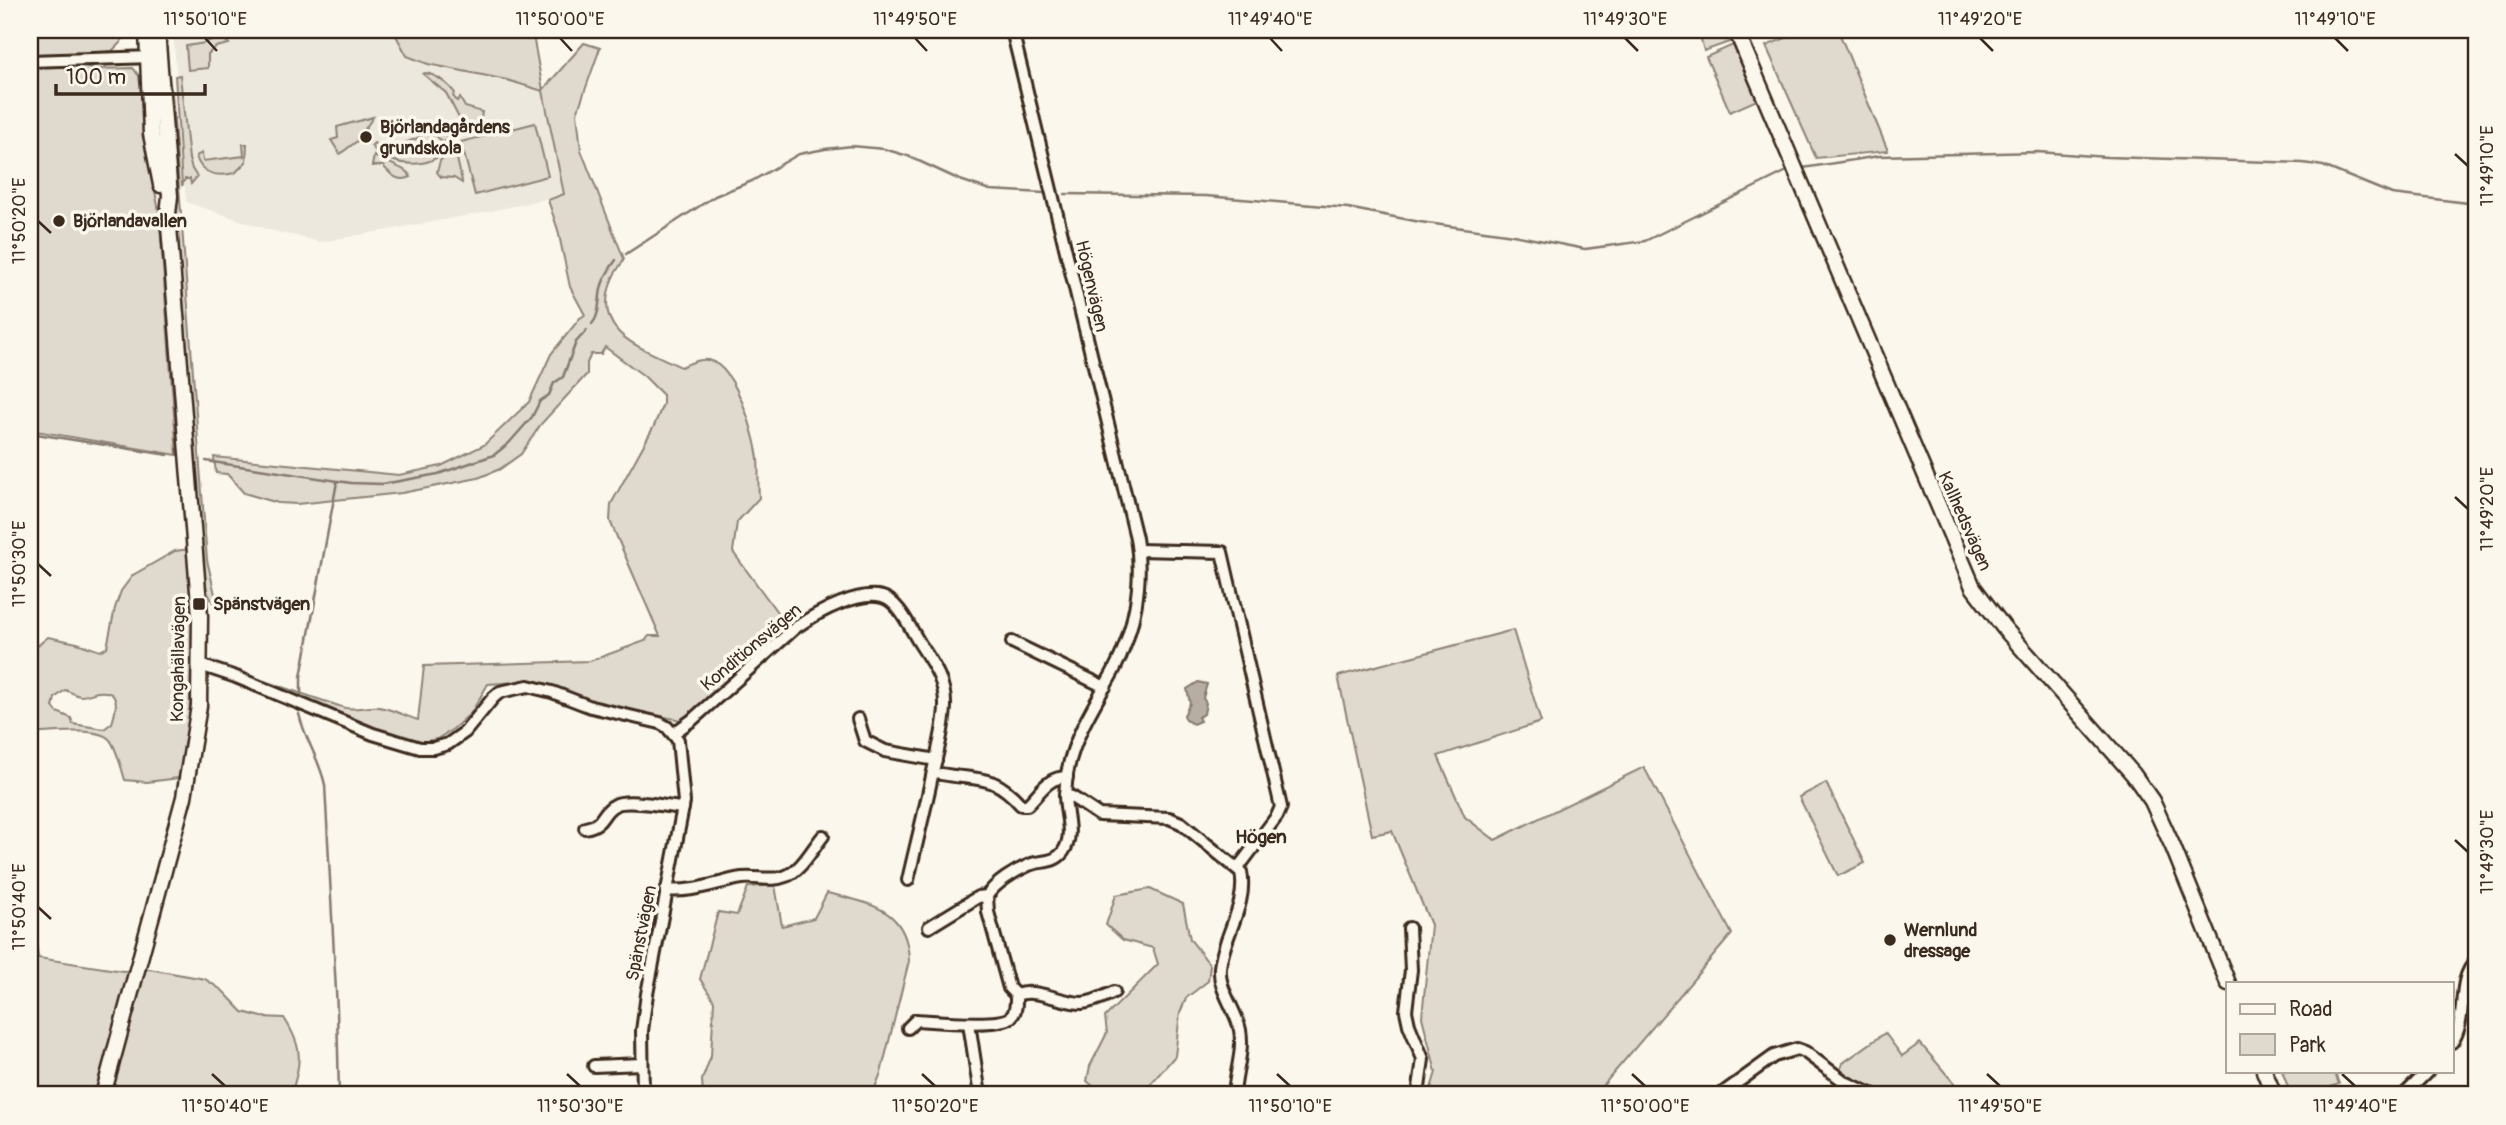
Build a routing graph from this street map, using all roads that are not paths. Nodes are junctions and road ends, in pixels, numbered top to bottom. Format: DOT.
graph roads {
  1 [pos="147,30"];
  2 [pos="157,30"];
  3 [pos="1012,30"];
  4 [pos="1736,30"];
  5 [pos="154,57"];
  6 [pos="30,61"];
  7 [pos="1138,550"];
  8 [pos="1013,642"];
  9 [pos="201,665"];
  10 [pos="1104,687"];
  11 [pos="858,719"];
  12 [pos="674,733"];
  13 [pos="936,760"];
  14 [pos="941,774"];
  15 [pos="1067,777"];
  16 [pos="1065,795"];
  17 [pos="683,808"];
  18 [pos="585,828"];
  19 [pos="823,836"];
  20 [pos="1238,867"];
  21 [pos="908,880"];
  22 [pos="666,890"];
  23 [pos="987,896"];
  24 [pos="929,927"];
  25 [pos="1409,928"];
  26 [pos="2476,961"];
  27 [pos="2228,982"];
  28 [pos="1114,992"];
  29 [pos="1016,995"];
  30 [pos="970,1023"];
  31 [pos="908,1028"];
  32 [pos="2454,1038"];
  33 [pos="642,1064"];
  34 [pos="594,1066"];
  35 [pos="2264,1072"];
  36 [pos="2427,1072"];
  37 [pos="103,1095"];
  38 [pos="643,1095"];
  39 [pos="979,1095"];
  40 [pos="1234,1095"];
  41 [pos="1418,1095"];
  42 [pos="1720,1095"];
  43 [pos="1874,1095"];
  44 [pos="2274,1095"];
  45 [pos="2404,1095"];
  1 -- 5 [label="street, Kongahällavägen"];
  2 -- 5 [label="street, Kongahällavägen"];
  3 -- 7 [label="street, Högenvägen"];
  4 -- 27 [label="street, Kallhedsvägen"];
  5 -- 6 [label="street"];
  5 -- 9 [label="street, Kongahällavägen"];
  7 -- 10 [label="street, Högenvägen"];
  7 -- 20 [label="street"];
  8 -- 10 [label="street"];
  9 -- 12 [label="street"];
  9 -- 37 [label="street, Kongahällavägen"];
  10 -- 15 [label="street, Högenvägen"];
  11 -- 13 [label="street"];
  12 -- 13 [label="street, Konditionsvägen"];
  12 -- 17 [label="street, Spänstvägen"];
  13 -- 21 [label="street, Konditionsvägen"];
  14 -- 15 [label="street"];
  15 -- 16 [label="street, Högenvägen"];
  16 -- 20 [label="street"];
  16 -- 23 [label="street, Högenvägen"];
  17 -- 18 [label="street"];
  17 -- 22 [label="street, Spänstvägen"];
  19 -- 22 [label="street"];
  20 -- 40 [label="street"];
  22 -- 33 [label="street, Spänstvägen"];
  23 -- 24 [label="street, Högenvägen"];
  23 -- 29 [label="street"];
  25 -- 41 [label="street"];
  26 -- 32 [label="street"];
  28 -- 29 [label="street"];
  29 -- 30 [label="street"];
  30 -- 31 [label="street"];
  30 -- 39 [label="street"];
  33 -- 34 [label="street"];
  33 -- 38 [label="street, Spänstvägen"];
  35 -- 44 [label="street"];
  36 -- 45 [label="street"];
  42 -- 43 [label="street"];
}
